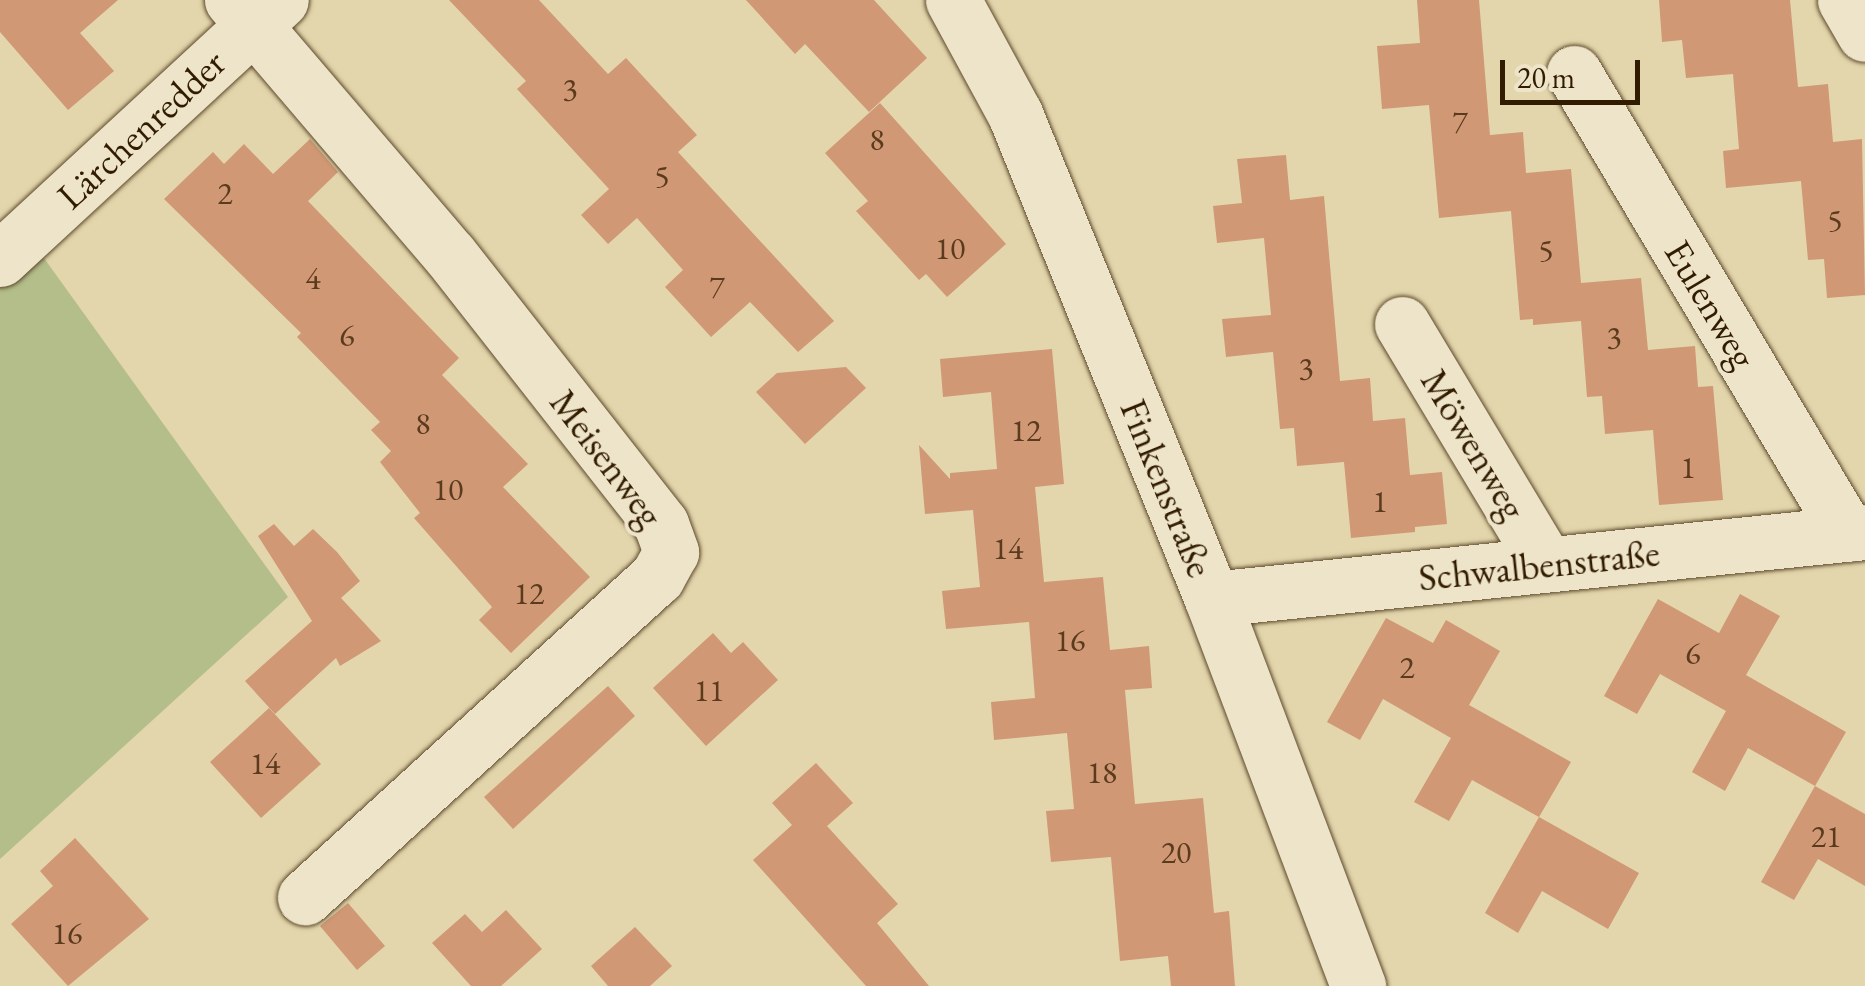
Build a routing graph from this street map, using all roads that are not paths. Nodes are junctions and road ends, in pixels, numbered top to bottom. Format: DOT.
graph roads {
  1 [pos="954,0"];
  2 [pos="1845,0"];
  3 [pos="256,8"];
  4 [pos="1865,34"];
  5 [pos="1574,74"];
  6 [pos="0,259"];
  7 [pos="1402,324"];
  8 [pos="1857,533"];
  9 [pos="1546,564"];
  10 [pos="1212,599"];
  11 [pos="305,897"];
  12 [pos="1358,986"];
  1 -- 10 [label="street, Finkenstraße"];
  2 -- 4 [label="street"];
  3 -- 6 [label="street, Lärchenredder"];
  3 -- 11 [label="street, Meisenweg"];
  5 -- 8 [label="street, Eulenweg"];
  7 -- 9 [label="street, Möwenweg"];
  8 -- 9 [label="street, Schwalbenstraße"];
  9 -- 10 [label="street, Schwalbenstraße"];
  10 -- 12 [label="street, Finkenstraße"];
}
